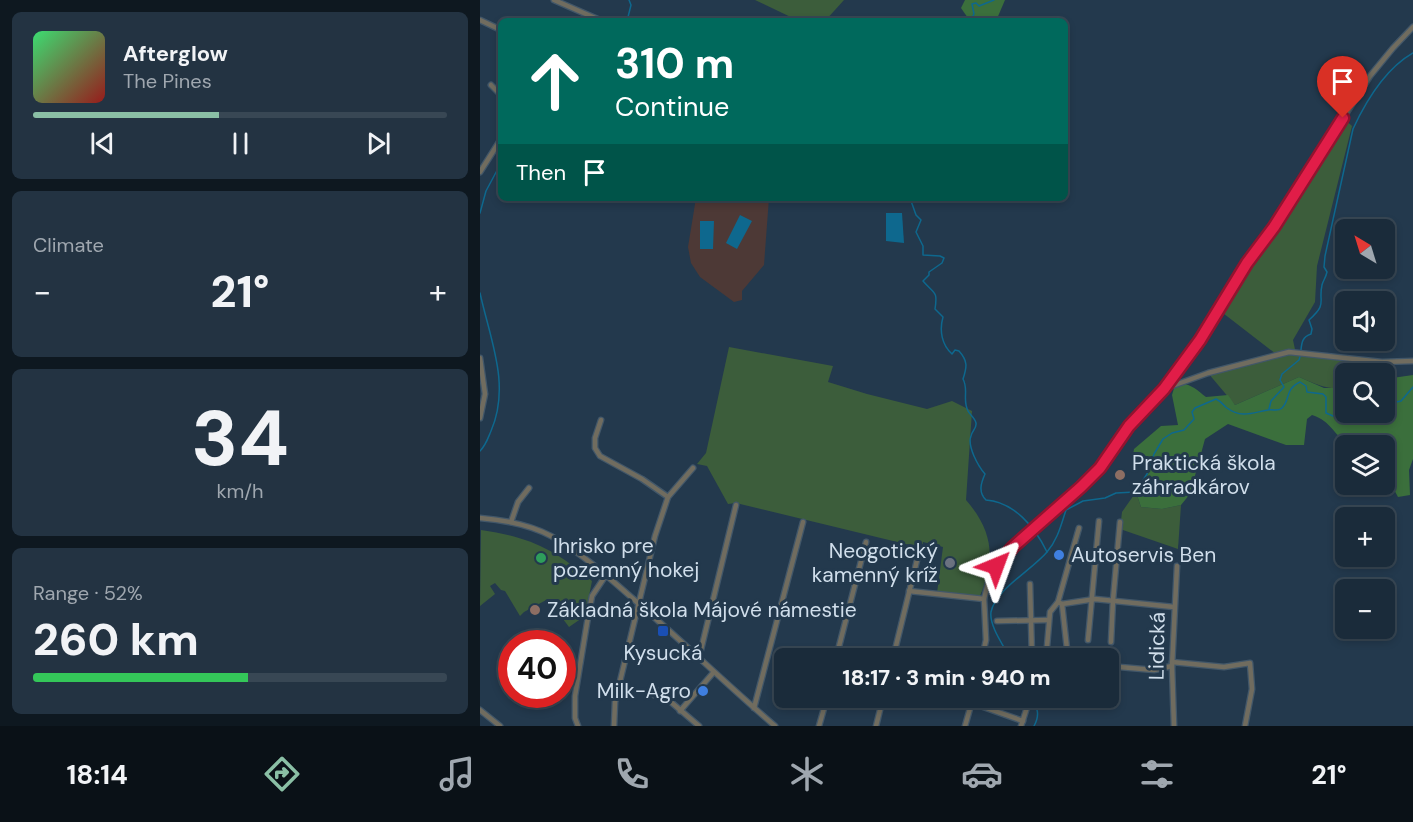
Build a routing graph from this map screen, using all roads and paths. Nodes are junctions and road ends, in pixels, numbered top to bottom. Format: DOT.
graph roads {
  1 [pos="554,0"];
  2 [pos="595,18"];
  3 [pos="480,20"];
  4 [pos="1413,27"];
  5 [pos="498,29"];
  6 [pos="491,85"];
  7 [pos="498,91"];
  8 [pos="498,144"];
  9 [pos="480,172"];
  10 [pos="1413,361"];
  11 [pos="480,363"];
  12 [pos="1164,389"];
  13 [pos="482,397"];
  14 [pos="480,418"];
  15 [pos="601,420"];
  16 [pos="693,468"];
  17 [pos="530,488"];
  18 [pos="668,497"];
  19 [pos="736,505"];
  20 [pos="480,518"];
  21 [pos="1099,521"];
  22 [pos="511,522"];
  23 [pos="802,522"];
  24 [pos="1120,522"];
  25 [pos="1080,528"];
  26 [pos="866,542"];
  27 [pos="919,552"];
  28 [pos="1177,566"];
  29 [pos="606,575"];
  30 [pos="1030,584"];
  31 [pos="909,591"];
  32 [pos="984,599"];
  33 [pos="1092,600"];
  34 [pos="1113,600"];
  35 [pos="1060,603"];
  36 [pos="640,605"];
  37 [pos="1174,607"];
  38 [pos="1030,620"];
  39 [pos="1048,620"];
  40 [pos="997,621"];
  41 [pos="1088,640"];
  42 [pos="1111,642"];
  43 [pos="839,648"];
  44 [pos="895,648"];
  45 [pos="984,648"];
  46 [pos="1031,648"];
  47 [pos="1047,648"];
  48 [pos="1067,648"];
  49 [pos="699,658"];
  50 [pos="1172,664"];
  51 [pos="1119,667"];
  52 [pos="713,673"];
  53 [pos="654,696"];
  54 [pos="754,708"];
  55 [pos="824,708"];
  56 [pos="880,708"];
  57 [pos="971,708"];
  58 [pos="990,708"];
  59 [pos="1027,708"];
  60 [pos="480,710"];
  61 [pos="680,711"];
  62 [pos="1022,723"];
  63 [pos="500,726"];
  64 [pos="578,726"];
  65 [pos="614,726"];
  66 [pos="699,726"];
  67 [pos="775,726"];
  68 [pos="819,726"];
  69 [pos="876,726"];
  70 [pos="965,726"];
  71 [pos="1174,726"];
  72 [pos="1245,726"];
  1 -- 2 [label="street"];
  3 -- 5 [label="street"];
  4 -- 12 [label="street"];
  6 -- 7 [label="street"];
  8 -- 9 [label="street"];
  10 -- 12 [label="street"];
  11 -- 13 [label="street"];
  12 -- 32 [label="street"];
  13 -- 14 [label="street"];
  15 -- 18 [label="street"];
  16 -- 18 [label="street"];
  17 -- 22 [label="street"];
  18 -- 36 [label="street"];
  19 -- 49 [label="street"];
  20 -- 22 [label="street"];
  21 -- 33 [label="street"];
  22 -- 29 [label="street"];
  23 -- 54 [label="street"];
  24 -- 34 [label="street"];
  25 -- 35 [label="street"];
  26 -- 43 [label="street"];
  27 -- 31 [label="street"];
  28 -- 37 [label="street, Lidická"];
  29 -- 36 [label="street"];
  29 -- 64 [label="street"];
  30 -- 38 [label="street"];
  31 -- 32 [label="street"];
  31 -- 44 [label="street"];
  32 -- 45 [label="street"];
  33 -- 34 [label="street"];
  33 -- 35 [label="street"];
  33 -- 41 [label="street"];
  34 -- 37 [label="street"];
  34 -- 42 [label="street"];
  35 -- 39 [label="street"];
  35 -- 48 [label="street"];
  36 -- 49 [label="street"];
  36 -- 65 [label="street"];
  37 -- 50 [label="street, Lidická"];
  38 -- 39 [label="street"];
  38 -- 40 [label="street"];
  38 -- 46 [label="street"];
  39 -- 47 [label="street"];
  49 -- 52 [label="street"];
  50 -- 51 [label="street"];
  50 -- 71 [label="street, Lidická"];
  50 -- 72 [label="street"];
  52 -- 54 [label="street"];
  52 -- 61 [label="street"];
  53 -- 61 [label="street"];
  54 -- 67 [label="street"];
  55 -- 68 [label="street"];
  56 -- 69 [label="street"];
  57 -- 70 [label="street"];
  58 -- 62 [label="street"];
  59 -- 62 [label="street"];
  60 -- 63 [label="street"];
  61 -- 66 [label="street"];
}
